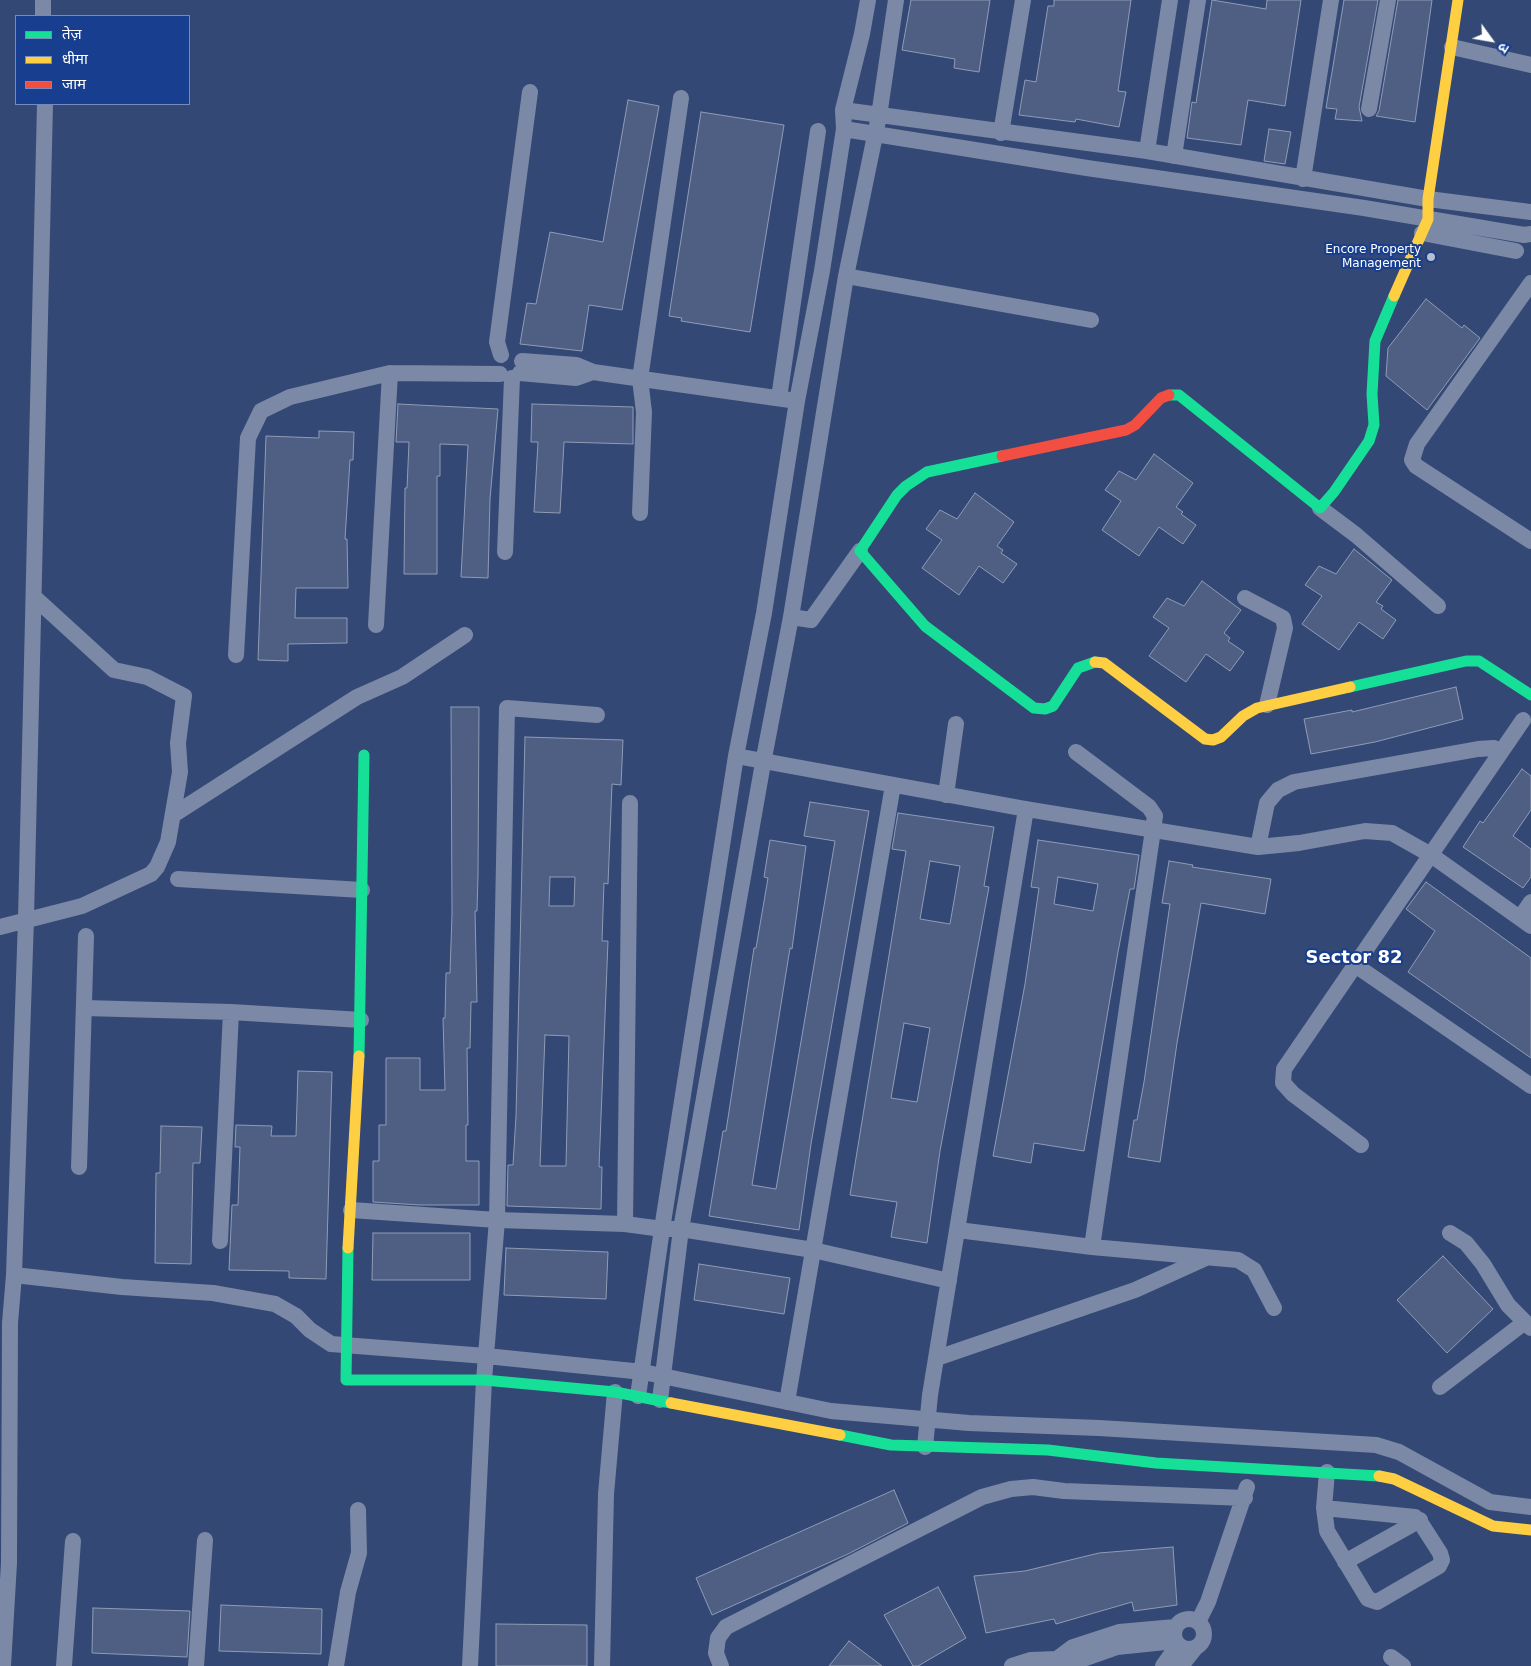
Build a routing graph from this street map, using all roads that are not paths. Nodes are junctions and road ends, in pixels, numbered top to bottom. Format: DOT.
graph roads {
  1 [pos="43,0"];
  2 [pos="868,0"];
  3 [pos="896,0"];
  4 [pos="1023,0"];
  5 [pos="1170,0"];
  6 [pos="1198,0"];
  7 [pos="1330,0"];
  8 [pos="1388,0"];
  9 [pos="1458,0"];
  10 [pos="43,15"];
  11 [pos="1452,47"];
  12 [pos="1531,65"];
  13 [pos="530,92"];
  14 [pos="1156,92"];
  15 [pos="1183,96"];
  16 [pos="682,98"];
  17 [pos="45,105"];
  18 [pos="1369,109"];
  19 [pos="844,110"];
  20 [pos="879,116"];
  21 [pos="844,129"];
  22 [pos="818,131"];
  23 [pos="1001,133"];
  24 [pos="875,135"];
  25 [pos="1147,151"];
  26 [pos="1174,156"];
  27 [pos="1303,179"];
  28 [pos="1428,199"];
  29 [pos="1531,212"];
  30 [pos="1425,226"];
  31 [pos="1531,234"];
  32 [pos="1516,251"];
  33 [pos="846,276"];
  34 [pos="1531,283"];
  35 [pos="1091,320"];
  36 [pos="500,355"];
  37 [pos="513,372"];
  38 [pos="390,373"];
  39 [pos="640,379"];
  40 [pos="779,398"];
  41 [pos="798,402"];
  42 [pos="1320,508"];
  43 [pos="640,513"];
  44 [pos="1531,541"];
  45 [pos="505,552"];
  46 [pos="856,556"];
  47 [pos="34,598"];
  48 [pos="1245,598"];
  49 [pos="1438,606"];
  50 [pos="791,617"];
  51 [pos="376,625"];
  52 [pos="465,634"];
  53 [pos="236,655"];
  54 [pos="1531,695"];
  55 [pos="1267,706"];
  56 [pos="597,715"];
  57 [pos="1523,720"];
  58 [pos="956,724"];
  59 [pos="1076,752"];
  60 [pos="1501,752"];
  61 [pos="364,756"];
  62 [pos="736,756"];
  63 [pos="763,763"];
  64 [pos="893,785"];
  65 [pos="946,795"];
  66 [pos="630,803"];
  67 [pos="1026,809"];
  68 [pos="173,815"];
  69 [pos="1154,830"];
  70 [pos="1258,847"];
  71 [pos="1431,854"];
  72 [pos="178,879"];
  73 [pos="362,890"];
  74 [pos="1531,902"];
  75 [pos="26,919"];
  76 [pos="1525,922"];
  77 [pos="0,927"];
  78 [pos="86,936"];
  79 [pos="1356,965"];
  80 [pos="84,1008"];
  81 [pos="231,1012"];
  82 [pos="360,1020"];
  83 [pos="1531,1086"];
  84 [pos="1361,1145"];
  85 [pos="78,1166"];
  86 [pos="350,1210"];
  87 [pos="497,1220"];
  88 [pos="624,1224"];
  89 [pos="681,1229"];
  90 [pos="662,1230"];
  91 [pos="958,1230"];
  92 [pos="1450,1233"];
  93 [pos="220,1241"];
  94 [pos="1092,1247"];
  95 [pos="813,1250"];
  96 [pos="1208,1257"];
  97 [pos="14,1275"];
  98 [pos="949,1281"];
  99 [pos="1274,1308"];
  100 [pos="1528,1325"];
  101 [pos="346,1346"];
  102 [pos="486,1356"];
  103 [pos="937,1358"];
  104 [pos="643,1372"];
  105 [pos="664,1376"];
  106 [pos="484,1380"];
  107 [pos="1440,1387"];
  108 [pos="615,1392"];
  109 [pos="638,1396"];
  110 [pos="660,1400"];
  111 [pos="787,1402"];
  112 [pos="927,1420"];
  113 [pos="925,1447"];
  114 [pos="1327,1472"];
  115 [pos="1490,1502"];
  116 [pos="1531,1507"];
  117 [pos="1324,1508"];
  118 [pos="358,1510"];
  119 [pos="1420,1520"];
  120 [pos="1493,1526"];
  121 [pos="1531,1530"];
  122 [pos="205,1540"];
  123 [pos="72,1541"];
  124 [pos="1345,1562"];
  125 [pos="1198,1622"];
  126 [pos="1176,1638"];
  127 [pos="1196,1648"];
  128 [pos="3,1666"];
  129 [pos="64,1666"];
  130 [pos="196,1666"];
  131 [pos="336,1666"];
  132 [pos="470,1666"];
  133 [pos="602,1666"];
  134 [pos="721,1666"];
  135 [pos="1012,1666"];
  136 [pos="1163,1666"];
  137 [pos="1181,1666"];
  1 -- 10 [label="street"];
  2 -- 19 [label="street"];
  3 -- 20 [label="street"];
  4 -- 23 [label="street"];
  5 -- 14 [label="street"];
  6 -- 15 [label="street"];
  7 -- 27 [label="street"];
  8 -- 18 [label="street"];
  9 -- 11 [label="street"];
  11 -- 12 [label="street"];
  11 -- 28 [label="street"];
  13 -- 36 [label="street"];
  14 -- 15 [label="street"];
  14 -- 25 [label="street"];
  15 -- 26 [label="street"];
  16 -- 39 [label="street"];
  17 -- 47 [label="street"];
  19 -- 20 [label="street"];
  19 -- 21 [label="street"];
  20 -- 23 [label="street"];
  20 -- 24 [label="street"];
  21 -- 24 [label="street"];
  21 -- 41 [label="street"];
  22 -- 40 [label="street"];
  23 -- 25 [label="street"];
  24 -- 30 [label="street"];
  24 -- 33 [label="street"];
  25 -- 26 [label="street"];
  26 -- 27 [label="street"];
  27 -- 28 [label="street"];
  28 -- 29 [label="street"];
  28 -- 30 [label="street"];
  30 -- 31 [label="street"];
  30 -- 32 [label="street"];
  30 -- 42 [label="street"];
  33 -- 35 [label="street"];
  33 -- 50 [label="street"];
  34 -- 44 [label="street"];
  36 -- 37 [label="street"];
  36 -- 37 [label="street"];
  37 -- 38 [label="street"];
  37 -- 39 [label="street"];
  37 -- 45 [label="street"];
  38 -- 51 [label="street"];
  38 -- 53 [label="street"];
  39 -- 40 [label="street"];
  39 -- 43 [label="street"];
  40 -- 41 [label="street"];
  41 -- 62 [label="street"];
  42 -- 46 [label="street"];
  42 -- 49 [label="street"];
  46 -- 50 [label="street"];
  46 -- 55 [label="street"];
  47 -- 68 [label="street"];
  47 -- 75 [label="street"];
  48 -- 55 [label="street"];
  50 -- 63 [label="street"];
  52 -- 68 [label="street"];
  54 -- 55 [label="street"];
  56 -- 87 [label="street"];
  57 -- 60 [label="street"];
  58 -- 65 [label="street"];
  59 -- 69 [label="street"];
  60 -- 70 [label="street"];
  60 -- 71 [label="street"];
  61 -- 73 [label="street"];
  62 -- 63 [label="street"];
  62 -- 90 [label="street"];
  63 -- 64 [label="street"];
  63 -- 89 [label="street"];
  64 -- 65 [label="street"];
  64 -- 95 [label="street"];
  65 -- 67 [label="street"];
  66 -- 88 [label="street"];
  67 -- 69 [label="street"];
  67 -- 91 [label="street"];
  68 -- 75 [label="street"];
  69 -- 70 [label="street"];
  69 -- 94 [label="street"];
  70 -- 71 [label="street"];
  71 -- 76 [label="street"];
  71 -- 79 [label="street"];
  72 -- 73 [label="street"];
  73 -- 82 [label="street"];
  74 -- 76 [label="street"];
  75 -- 77 [label="street"];
  75 -- 97 [label="street"];
  78 -- 80 [label="street"];
  79 -- 83 [label="street"];
  79 -- 84 [label="street"];
  80 -- 81 [label="street"];
  80 -- 85 [label="street"];
  81 -- 82 [label="street"];
  81 -- 93 [label="street"];
  82 -- 86 [label="street"];
  86 -- 87 [label="street"];
  86 -- 101 [label="street"];
  87 -- 88 [label="street"];
  87 -- 102 [label="street"];
  88 -- 90 [label="street"];
  89 -- 90 [label="street"];
  89 -- 95 [label="street"];
  89 -- 105 [label="street"];
  90 -- 104 [label="street"];
  91 -- 94 [label="street"];
  91 -- 98 [label="street"];
  92 -- 100 [label="street"];
  94 -- 96 [label="street"];
  95 -- 98 [label="street"];
  95 -- 111 [label="street"];
  96 -- 99 [label="street"];
  96 -- 103 [label="street"];
  97 -- 101 [label="street"];
  97 -- 128 [label="street"];
  98 -- 103 [label="street"];
  100 -- 107 [label="street"];
  101 -- 102 [label="street"];
  101 -- 106 [label="street"];
  102 -- 104 [label="street"];
  102 -- 106 [label="street"];
  103 -- 112 [label="street"];
  104 -- 105 [label="street"];
  104 -- 109 [label="street"];
  105 -- 110 [label="street"];
  105 -- 111 [label="street"];
  106 -- 108 [label="street"];
  106 -- 132 [label="street"];
  108 -- 109 [label="street"];
  108 -- 133 [label="street"];
  109 -- 110 [label="street"];
  110 -- 113 [label="street"];
  111 -- 112 [label="street"];
  112 -- 113 [label="street"];
  112 -- 115 [label="street"];
  113 -- 114 [label="street"];
  114 -- 117 [label="street"];
  114 -- 120 [label="street"];
  115 -- 116 [label="street"];
  115 -- 120 [label="street"];
  117 -- 119 [label="street"];
  117 -- 124 [label="street"];
  118 -- 131 [label="street"];
  119 -- 124 [label="street"];
  119 -- 124 [label="street"];
  120 -- 121 [label="street"];
  122 -- 130 [label="street"];
  123 -- 129 [label="street"];
  125 -- 126 [label="street"];
  125 -- 127 [label="street"];
  125 -- 134 [label="street"];
  126 -- 127 [label="street"];
  126 -- 135 [label="street"];
  126 -- 136 [label="street"];
  127 -- 137 [label="street"];
}
